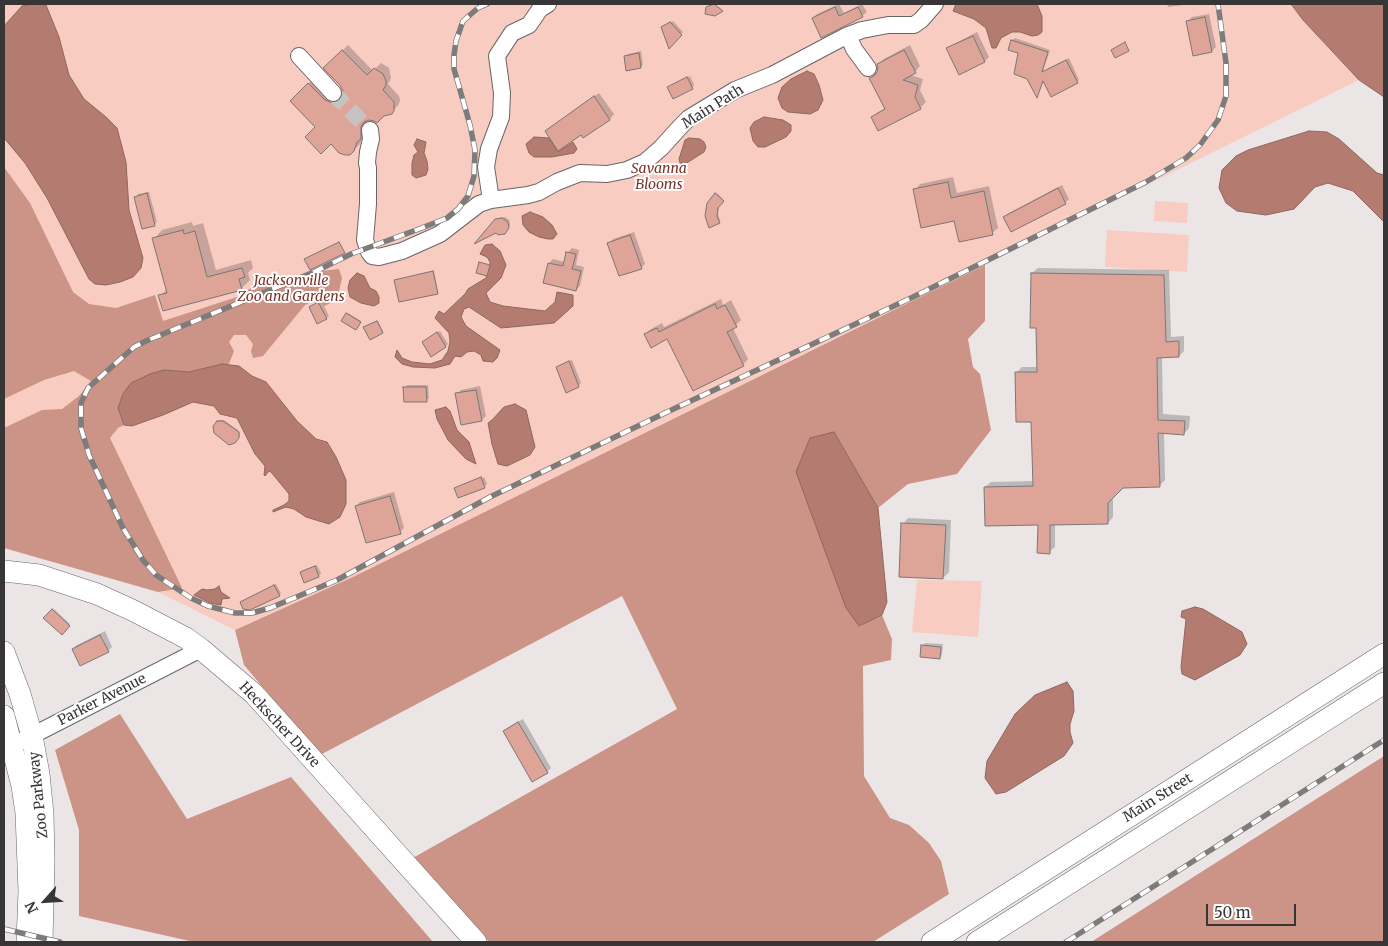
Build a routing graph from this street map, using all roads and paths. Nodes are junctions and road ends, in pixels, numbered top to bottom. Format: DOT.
graph roads {
  1 [pos="548,4"];
  2 [pos="935,4"];
  3 [pos="848,35"];
  4 [pos="299,56"];
  5 [pos="868,68"];
  6 [pos="332,92"];
  7 [pos="370,130"];
  8 [pos="491,200"];
  9 [pos="4,571"];
  10 [pos="39,575"];
  11 [pos="4,588"];
  12 [pos="201,649"];
  13 [pos="4,652"];
  14 [pos="1384,654"];
  15 [pos="1343,681"];
  16 [pos="1384,683"];
  17 [pos="1322,694"];
  18 [pos="1357,700"];
  19 [pos="1335,714"];
  20 [pos="4,716"];
  21 [pos="32,736"];
  22 [pos="8,748"];
  23 [pos="29,891"];
  24 [pos="986,908"];
  25 [pos="999,928"];
  26 [pos="16,942"];
  27 [pos="27,942"];
  28 [pos="42,942"];
  29 [pos="476,942"];
  30 [pos="932,942"];
  31 [pos="977,942"];
  1 -- 8 [label="street"];
  2 -- 3 [label="street, Main Path"];
  3 -- 5 [label="street"];
  3 -- 8 [label="street, Main Path"];
  4 -- 6 [label="street"];
  7 -- 8 [label="street, Main Path"];
  9 -- 10 [label="main road, Heckscher Drive"];
  10 -- 11 [label="main road"];
  10 -- 12 [label="main road, Heckscher Drive"];
  12 -- 21 [label="street, Parker Avenue"];
  12 -- 29 [label="main road, Heckscher Drive"];
  13 -- 21 [label="main road, Zoo Parkway"];
  14 -- 15 [label="main road, Main Street"];
  15 -- 17 [label="main road, Main Street"];
  15 -- 18 [label="main road"];
  16 -- 18 [label="main road, Main Street"];
  17 -- 19 [label="main road"];
  17 -- 24 [label="main road, Main Street"];
  18 -- 19 [label="main road, Main Street"];
  19 -- 25 [label="main road, Main Street"];
  20 -- 22 [label="main road, Zoo Parkway"];
  21 -- 22 [label="street, Parker Avenue"];
  21 -- 28 [label="main road, Zoo Parkway"];
  22 -- 23 [label="main road, Zoo Parkway"];
  23 -- 26 [label="main road"];
  23 -- 27 [label="main road, Zoo Parkway"];
  24 -- 25 [label="main road"];
  24 -- 30 [label="main road, Main Street"];
  25 -- 31 [label="main road, Main Street"];
}
